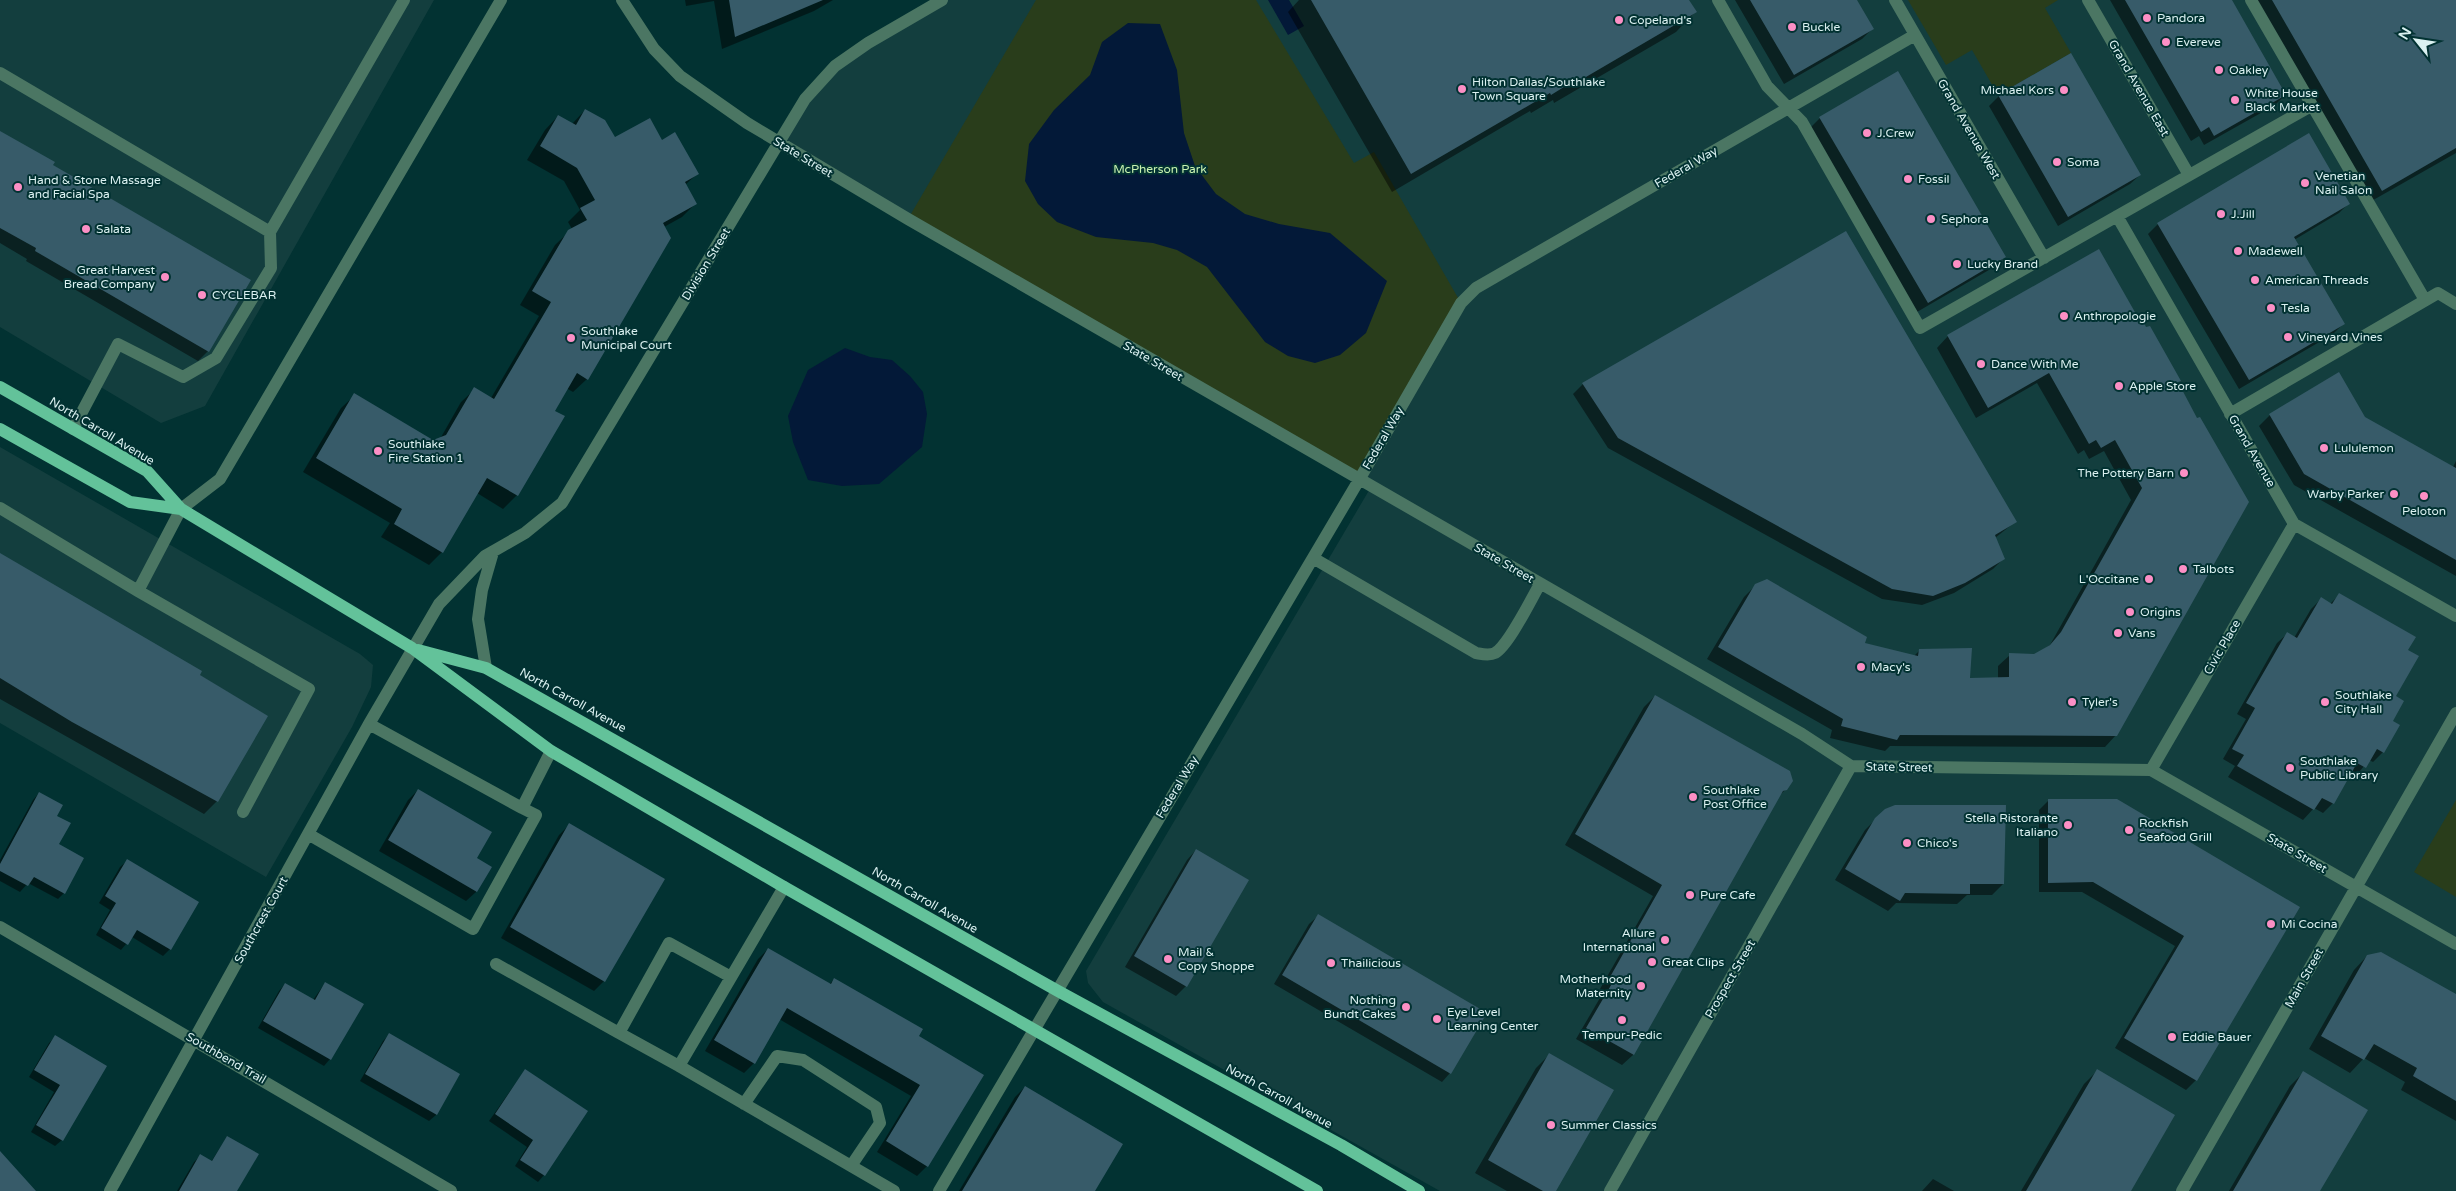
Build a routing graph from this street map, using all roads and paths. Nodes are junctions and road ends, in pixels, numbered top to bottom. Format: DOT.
graph roads {
  1 [pos="404,0"];
  2 [pos="501,0"];
  3 [pos="622,0"];
  4 [pos="942,0"];
  5 [pos="1718,0"];
  6 [pos="1895,0"];
  7 [pos="2088,0"];
  8 [pos="2251,0"];
  9 [pos="1915,35"];
  10 [pos="0,72"];
  11 [pos="2311,106"];
  12 [pos="1789,107"];
  13 [pos="779,142"];
  14 [pos="2189,175"];
  15 [pos="2117,216"];
  16 [pos="270,232"];
  17 [pos="2044,258"];
  18 [pos="2425,300"];
  19 [pos="2456,304"];
  20 [pos="0,387"];
  21 [pos="2230,414"];
  22 [pos="0,429"];
  23 [pos="73,429"];
  24 [pos="1359,480"];
  25 [pos="0,508"];
  26 [pos="181,509"];
  27 [pos="2294,524"];
  28 [pos="493,552"];
  29 [pos="1313,558"];
  30 [pos="1540,584"];
  31 [pos="138,591"];
  32 [pos="2456,616"];
  33 [pos="412,648"];
  34 [pos="486,668"];
  35 [pos="2456,713"];
  36 [pos="369,724"];
  37 [pos="551,750"];
  38 [pos="1851,766"];
  39 [pos="2151,770"];
  40 [pos="522,808"];
  41 [pos="243,812"];
  42 [pos="308,834"];
  43 [pos="784,886"];
  44 [pos="2356,886"];
  45 [pos="0,927"];
  46 [pos="2456,944"];
  47 [pos="496,964"];
  48 [pos="731,977"];
  49 [pos="1058,991"];
  50 [pos="1035,1028"];
  51 [pos="619,1033"];
  52 [pos="195,1039"];
  53 [pos="679,1066"];
  54 [pos="744,1104"];
  55 [pos="851,1166"];
  56 [pos="110,1191"];
  57 [pos="451,1191"];
  58 [pos="894,1191"];
  59 [pos="939,1191"];
  60 [pos="1317,1191"];
  61 [pos="1419,1191"];
  62 [pos="1610,1191"];
  63 [pos="2182,1191"];
  1 -- 16 [label="street"];
  2 -- 26 [label="street"];
  3 -- 13 [label="street, State Street"];
  4 -- 13 [label="street, Division Street"];
  5 -- 12 [label="street"];
  6 -- 9 [label="street, Grand Avenue West"];
  7 -- 14 [label="street, Grand Avenue East"];
  8 -- 11 [label="street"];
  9 -- 12 [label="street, Federal Way"];
  9 -- 17 [label="street, Grand Avenue West"];
  10 -- 16 [label="street"];
  11 -- 14 [label="street"];
  11 -- 18 [label="street"];
  12 -- 17 [label="street"];
  12 -- 24 [label="street, Federal Way"];
  13 -- 24 [label="street, State Street"];
  13 -- 28 [label="street, Division Street"];
  14 -- 15 [label="street"];
  15 -- 17 [label="street"];
  15 -- 21 [label="street, Grand Avenue"];
  16 -- 23 [label="street"];
  18 -- 19 [label="street"];
  18 -- 21 [label="street"];
  20 -- 23 [label="main road, North Carroll Avenue"];
  21 -- 27 [label="street, Grand Avenue"];
  22 -- 26 [label="main road, North Carroll Avenue"];
  23 -- 26 [label="main road, North Carroll Avenue"];
  24 -- 29 [label="street, Federal Way"];
  24 -- 30 [label="street, State Street"];
  25 -- 31 [label="street"];
  26 -- 31 [label="street"];
  26 -- 33 [label="main road, North Carroll Avenue"];
  27 -- 32 [label="street"];
  27 -- 39 [label="street, Civic Place"];
  28 -- 33 [label="street, Division Street"];
  28 -- 34 [label="street"];
  29 -- 30 [label="street"];
  29 -- 49 [label="street, Federal Way"];
  30 -- 38 [label="street, State Street"];
  31 -- 41 [label="street"];
  33 -- 34 [label="main road, North Carroll Avenue"];
  33 -- 36 [label="street, Southcrest Court"];
  33 -- 37 [label="main road, North Carroll Avenue"];
  34 -- 49 [label="main road, North Carroll Avenue"];
  35 -- 44 [label="street, Main Street"];
  36 -- 40 [label="street"];
  36 -- 42 [label="street, Southcrest Court"];
  37 -- 40 [label="street"];
  37 -- 43 [label="main road, North Carroll Avenue"];
  38 -- 39 [label="street, State Street"];
  38 -- 62 [label="street, Prospect Street"];
  39 -- 44 [label="street, State Street"];
  40 -- 42 [label="street"];
  42 -- 52 [label="street, Southcrest Court"];
  43 -- 48 [label="street"];
  43 -- 50 [label="main road, North Carroll Avenue"];
  44 -- 46 [label="street, State Street"];
  44 -- 63 [label="street, Main Street"];
  45 -- 52 [label="street, Southbend Trail"];
  47 -- 51 [label="street"];
  48 -- 51 [label="street"];
  48 -- 53 [label="street"];
  49 -- 50 [label="street, Federal Way"];
  49 -- 61 [label="main road, North Carroll Avenue"];
  50 -- 59 [label="street, Federal Way"];
  50 -- 60 [label="main road, North Carroll Avenue"];
  51 -- 53 [label="street"];
  52 -- 56 [label="street, Southcrest Court"];
  52 -- 57 [label="street, Southbend Trail"];
  53 -- 54 [label="street"];
  54 -- 55 [label="street"];
  54 -- 55 [label="street"];
  55 -- 58 [label="street"];
}
